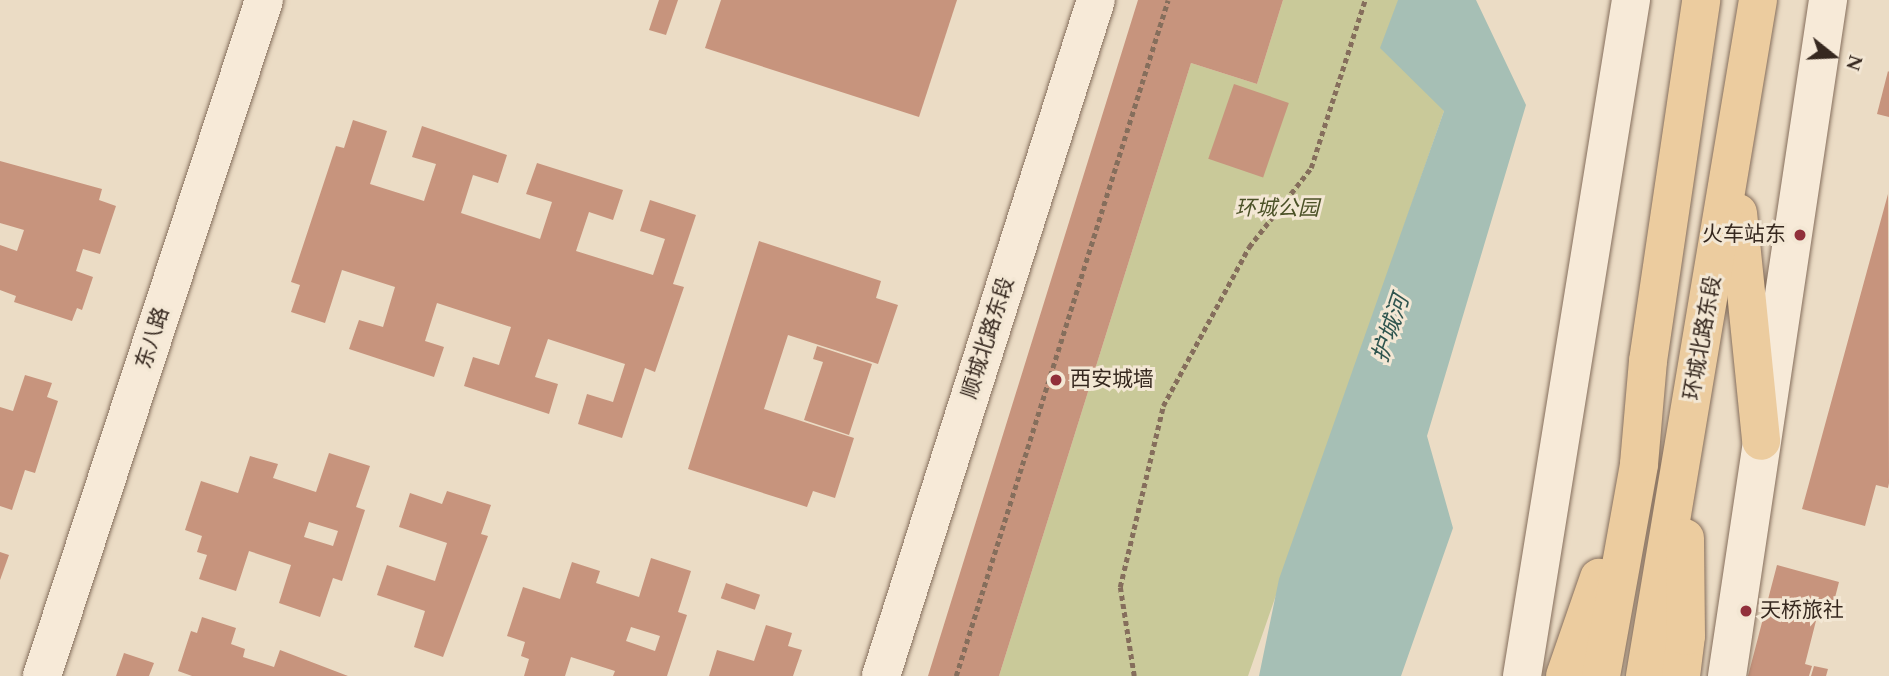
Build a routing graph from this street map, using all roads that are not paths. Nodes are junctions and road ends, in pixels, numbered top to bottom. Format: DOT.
graph roads {
  1 [pos="1096,0"];
  2 [pos="1631,0"];
  3 [pos="1701,0"];
  4 [pos="1758,0"];
  5 [pos="1828,0"];
  6 [pos="258,2"];
  7 [pos="1733,158"];
  8 [pos="1761,441"];
  9 [pos="1684,443"];
  10 [pos="1639,464"];
  11 [pos="42,676"];
  12 [pos="881,676"];
  13 [pos="1522,676"];
  14 [pos="1565,676"];
  15 [pos="1601,676"];
  16 [pos="1645,676"];
  17 [pos="1681,676"];
  18 [pos="1727,676"];
  1 -- 12 [label="street, 顺城北路东段"];
  2 -- 13 [label="street"];
  3 -- 10 [label="main road"];
  4 -- 7 [label="main road, 环城北路东段"];
  5 -- 8 [label="street"];
  6 -- 11 [label="street, 东八路"];
  7 -- 8 [label="main road"];
  7 -- 9 [label="main road, 环城北路东段"];
  8 -- 18 [label="street"];
  9 -- 16 [label="main road, 环城北路东段"];
  9 -- 17 [label="main road"];
  10 -- 14 [label="main road"];
  10 -- 15 [label="main road"];
}
